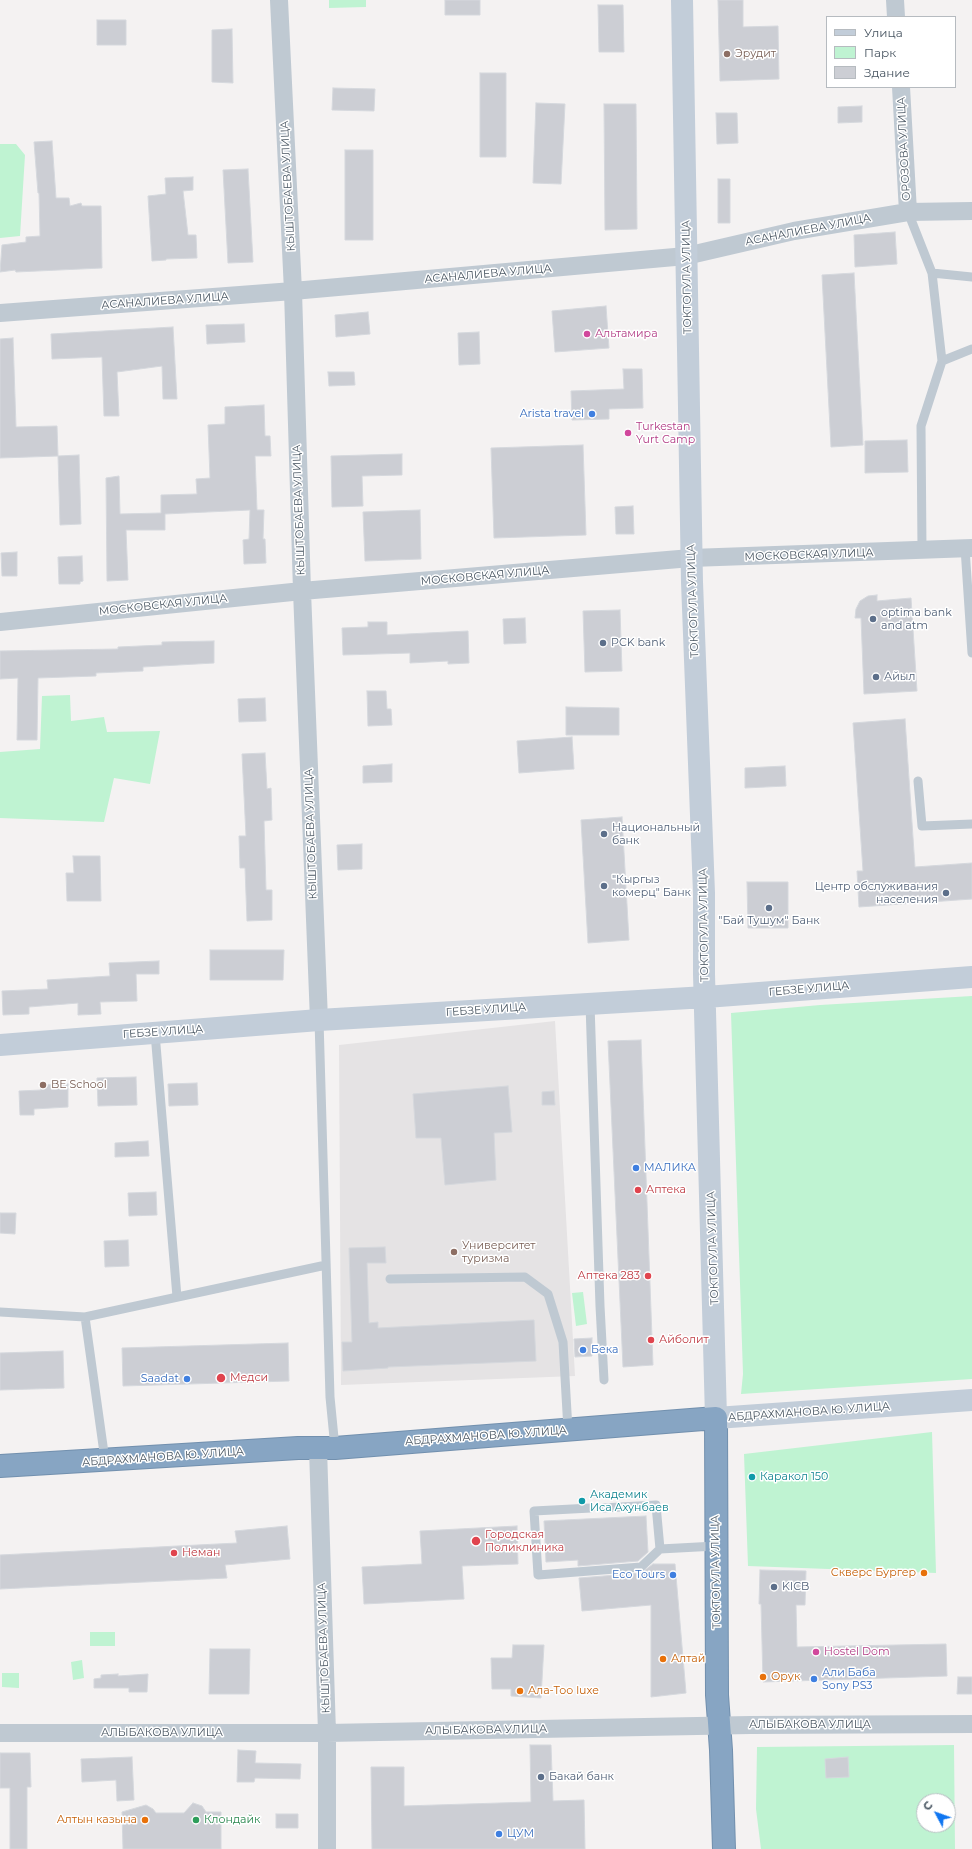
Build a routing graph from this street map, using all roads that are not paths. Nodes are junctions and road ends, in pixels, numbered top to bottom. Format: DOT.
graph roads {
  1 [pos="279,0"];
  2 [pos="682,0"];
  3 [pos="895,0"];
  4 [pos="896,16"];
  5 [pos="900,88"];
  6 [pos="972,211"];
  7 [pos="908,212"];
  8 [pos="686,256"];
  9 [pos="932,274"];
  10 [pos="972,277"];
  11 [pos="293,291"];
  12 [pos="0,313"];
  13 [pos="972,349"];
  14 [pos="942,361"];
  15 [pos="968,548"];
  16 [pos="922,550"];
  17 [pos="691,558"];
  18 [pos="302,591"];
  19 [pos="0,622"];
  20 [pos="972,653"];
  21 [pos="918,781"];
  22 [pos="972,824"];
  23 [pos="972,978"];
  24 [pos="706,997"];
  25 [pos="590,1003"];
  26 [pos="319,1020"];
  27 [pos="155,1033"];
  28 [pos="0,1045"];
  29 [pos="326,1265"];
  30 [pos="390,1280"];
  31 [pos="177,1297"];
  32 [pos="0,1312"];
  33 [pos="85,1317"];
  34 [pos="604,1380"];
  35 [pos="972,1400"];
  36 [pos="716,1418"];
  37 [pos="568,1430"];
  38 [pos="327,1448"];
  39 [pos="105,1460"];
  40 [pos="0,1466"];
  41 [pos="591,1508"];
  42 [pos="602,1508"];
  43 [pos="716,1546"];
  44 [pos="660,1549"];
  45 [pos="972,1724"];
  46 [pos="720,1726"];
  47 [pos="0,1733"];
  48 [pos="327,1733"];
  49 [pos="327,1849"];
  50 [pos="724,1849"];
  1 -- 11 [label="street, КЫШТОБАЕВА УЛИЦА"];
  2 -- 8 [label="main road, ТОКТОГУЛА УЛИЦА"];
  3 -- 4 [label="street"];
  5 -- 7 [label="street, ОРОЗОВА УЛИЦА"];
  6 -- 7 [label="street, АСАНАЛИЕВА УЛИЦА"];
  7 -- 8 [label="street, АСАНАЛИЕВА УЛИЦА"];
  7 -- 9 [label="lane"];
  8 -- 11 [label="street, АСАНАЛИЕВА УЛИЦА"];
  8 -- 17 [label="main road, ТОКТОГУЛА УЛИЦА"];
  9 -- 10 [label="lane"];
  9 -- 14 [label="lane"];
  11 -- 12 [label="street, АСАНАЛИЕВА УЛИЦА"];
  11 -- 18 [label="street, КЫШТОБАЕВА УЛИЦА"];
  13 -- 14 [label="lane"];
  14 -- 16 [label="lane"];
  15 -- 16 [label="street, МОСКОВСКАЯ УЛИЦА"];
  15 -- 20 [label="lane"];
  16 -- 17 [label="street, МОСКОВСКАЯ УЛИЦА"];
  17 -- 18 [label="street, МОСКОВСКАЯ УЛИЦА"];
  17 -- 24 [label="main road, ТОКТОГУЛА УЛИЦА"];
  18 -- 19 [label="street, МОСКОВСКАЯ УЛИЦА"];
  18 -- 26 [label="street, КЫШТОБАЕВА УЛИЦА"];
  21 -- 22 [label="lane"];
  23 -- 24 [label="main road, ГЕБЗЕ УЛИЦА"];
  24 -- 25 [label="main road, ГЕБЗЕ УЛИЦА"];
  24 -- 36 [label="main road, ТОКТОГУЛА УЛИЦА"];
  25 -- 26 [label="main road, ГЕБЗЕ УЛИЦА"];
  25 -- 34 [label="lane"];
  26 -- 27 [label="main road, ГЕБЗЕ УЛИЦА"];
  26 -- 29 [label="lane"];
  27 -- 28 [label="main road, ГЕБЗЕ УЛИЦА"];
  27 -- 31 [label="lane"];
  29 -- 31 [label="lane"];
  29 -- 38 [label="lane"];
  30 -- 37 [label="lane"];
  31 -- 33 [label="lane"];
  32 -- 33 [label="lane"];
  33 -- 39 [label="lane"];
  35 -- 36 [label="main road, АБДРАХМАНОВА Ю. УЛИЦА"];
  36 -- 37 [label="highway, АБДРАХМАНОВА Ю. УЛИЦА"];
  36 -- 43 [label="highway, ТОКТОГУЛА УЛИЦА"];
  37 -- 38 [label="highway, АБДРАХМАНОВА Ю. УЛИЦА"];
  38 -- 39 [label="highway, АБДРАХМАНОВА Ю. УЛИЦА"];
  38 -- 48 [label="street, КЫШТОБАЕВА УЛИЦА"];
  39 -- 40 [label="highway, АБДРАХМАНОВА Ю. УЛИЦА"];
  41 -- 44 [label="lane"];
  42 -- 44 [label="lane"];
  43 -- 44 [label="lane"];
  43 -- 46 [label="highway, ТОКТОГУЛА УЛИЦА"];
  45 -- 46 [label="street, АЛЫБАКОВА УЛИЦА"];
  46 -- 48 [label="street, АЛЫБАКОВА УЛИЦА"];
  46 -- 50 [label="highway, ТОКТОГУЛА УЛИЦА"];
  47 -- 48 [label="street, АЛЫБАКОВА УЛИЦА"];
  48 -- 49 [label="street, КЫШТОБАЕВА УЛИЦА"];
}
